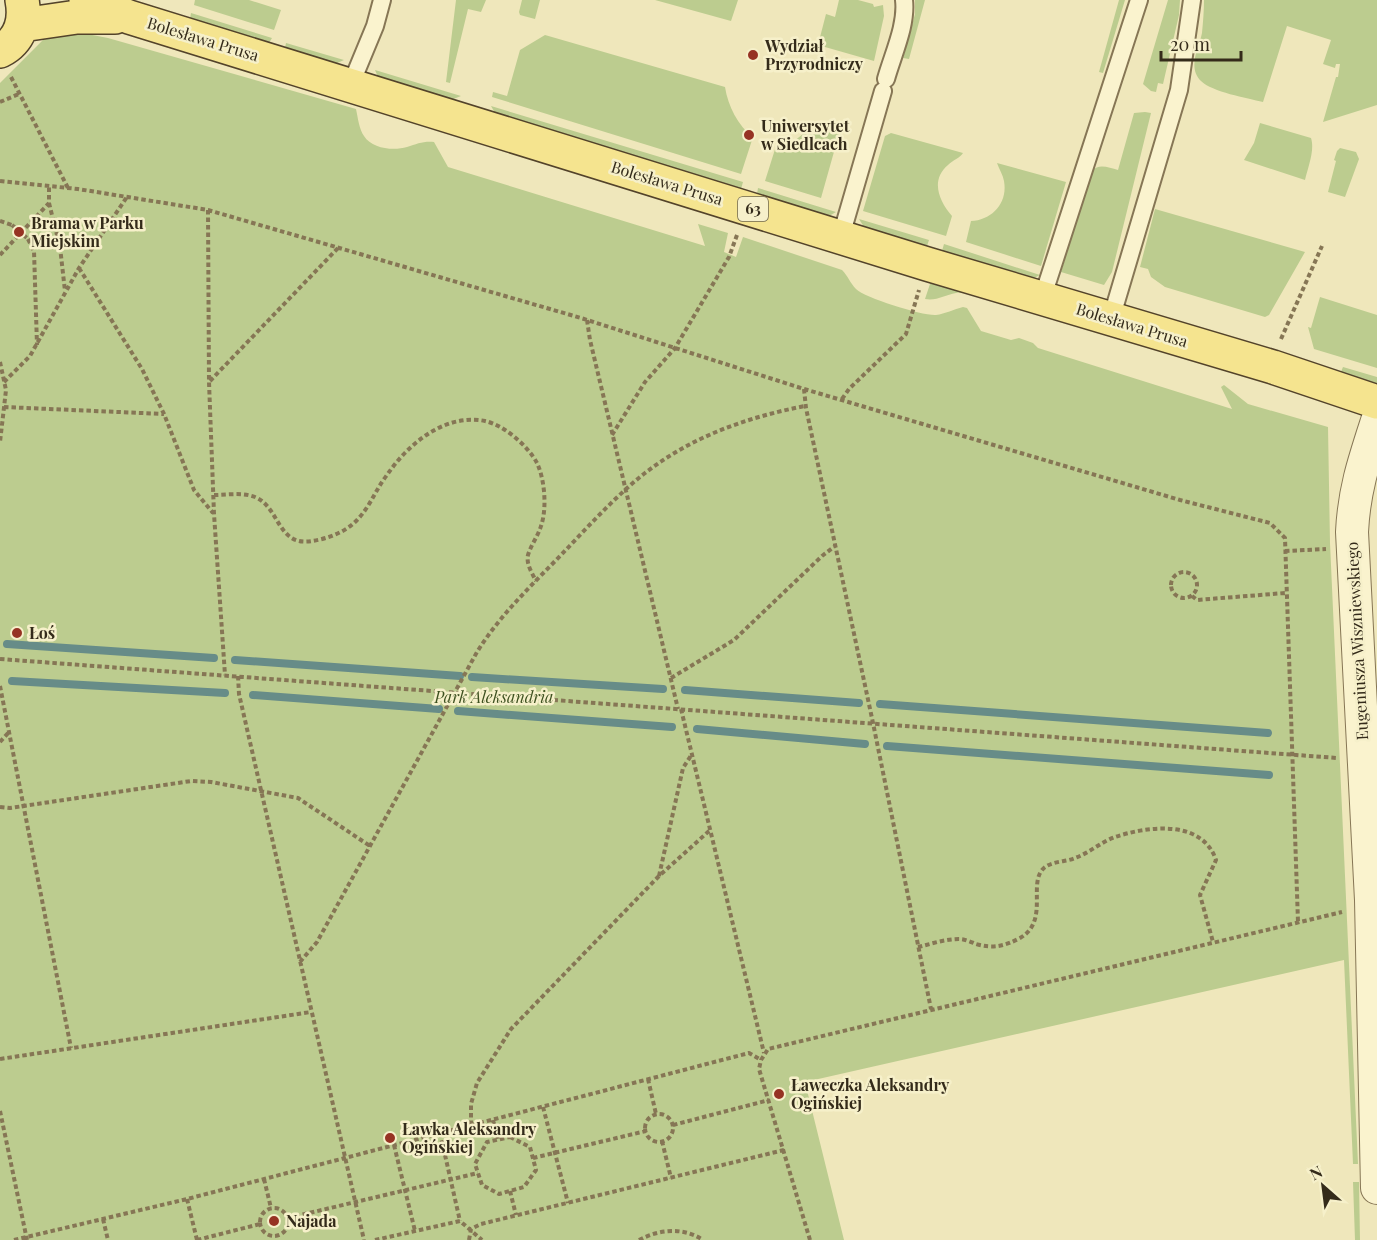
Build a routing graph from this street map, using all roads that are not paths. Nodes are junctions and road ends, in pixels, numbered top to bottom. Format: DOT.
graph roads {
  1 [pos="86,0"];
  2 [pos="382,0"];
  3 [pos="904,0"];
  4 [pos="1139,0"];
  5 [pos="1192,0"];
  6 [pos="22,13"];
  7 [pos="129,16"];
  8 [pos="5,64"];
  9 [pos="351,84"];
  10 [pos="841,236"];
  11 [pos="1042,299"];
  12 [pos="1111,319"];
  13 [pos="1377,402"];
  14 [pos="1377,421"];
  15 [pos="1377,1188"];
  1 -- 7 [label="main road, Bolesława Prusa / 63"];
  2 -- 9 [label="lane"];
  3 -- 10 [label="lane"];
  4 -- 11 [label="lane"];
  5 -- 12 [label="lane"];
  6 -- 7 [label="main road, Bolesława Prusa / 63"];
  6 -- 8 [label="main road, 63"];
  7 -- 9 [label="main road, Bolesława Prusa / 63"];
  9 -- 10 [label="main road, Bolesława Prusa / 63"];
  10 -- 11 [label="main road, Bolesława Prusa / 63"];
  11 -- 12 [label="main road, Bolesława Prusa / 63"];
  12 -- 13 [label="main road, Bolesława Prusa / 63"];
  14 -- 15 [label="street, Eugeniusza Wiszniewskiego"];
}
